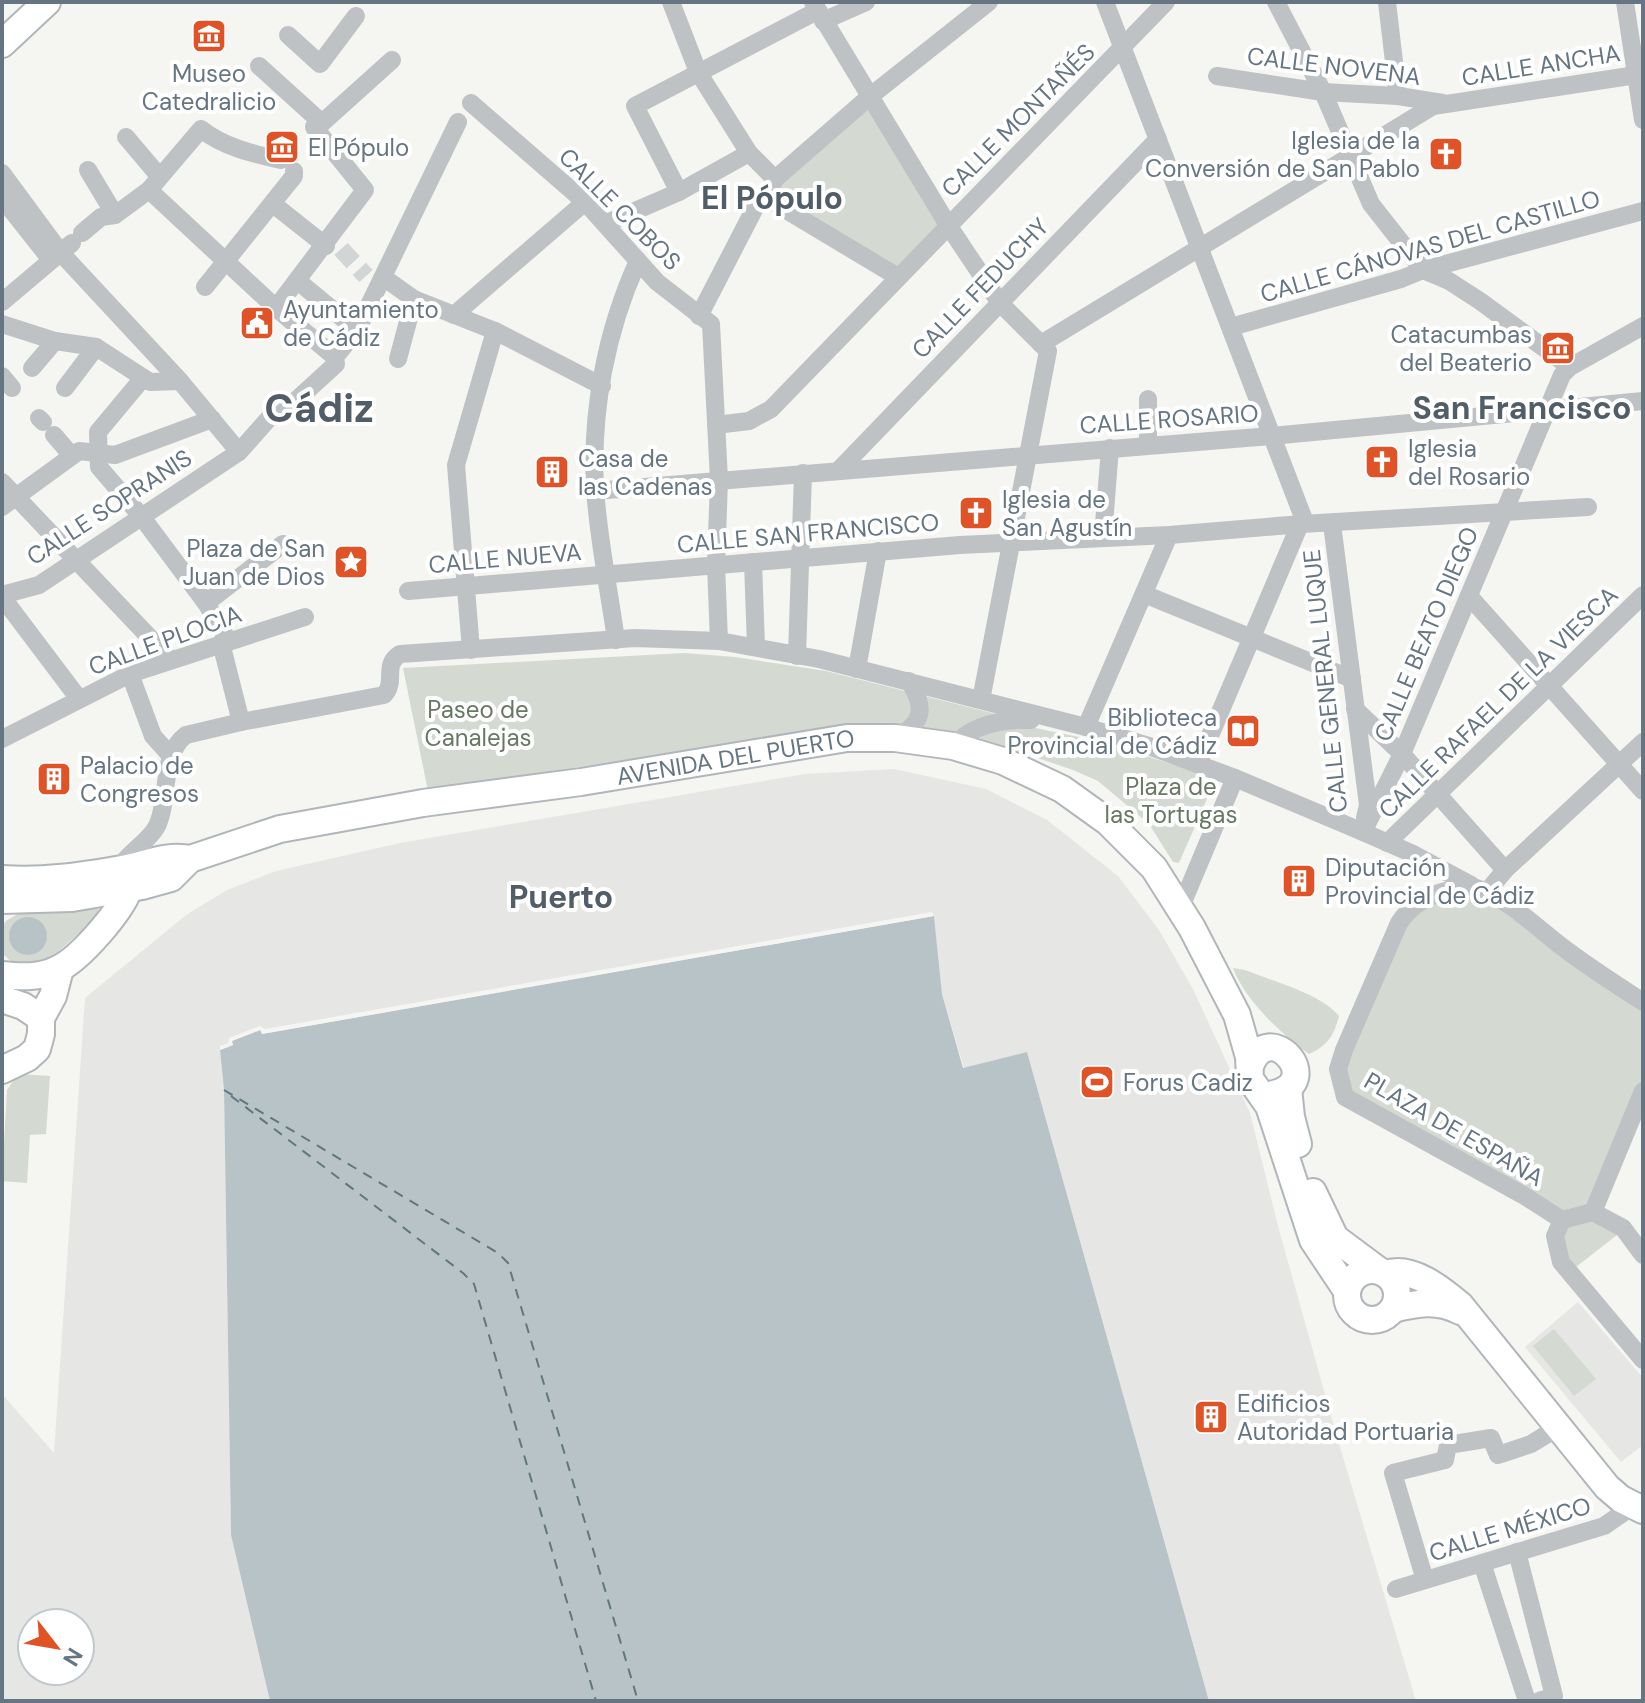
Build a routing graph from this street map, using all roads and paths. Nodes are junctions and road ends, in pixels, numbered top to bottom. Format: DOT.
graph roads {
  1 [pos="47,2"];
  2 [pos="671,2"];
  3 [pos="866,2"];
  4 [pos="989,2"];
  5 [pos="1105,2"];
  6 [pos="1166,2"];
  7 [pos="1276,2"];
  8 [pos="1387,2"];
  9 [pos="1625,2"];
  10 [pos="817,11"];
  11 [pos="356,16"];
  12 [pos="288,35"];
  13 [pos="2,44"];
  14 [pos="1122,49"];
  15 [pos="392,60"];
  16 [pos="259,66"];
  17 [pos="698,72"];
  18 [pos="1640,74"];
  19 [pos="1217,76"];
  20 [pos="1323,92"];
  21 [pos="1398,96"];
  22 [pos="868,98"];
  23 [pos="471,103"];
  24 [pos="1446,103"];
  25 [pos="1643,120"];
  26 [pos="458,122"];
  27 [pos="318,125"];
  28 [pos="126,137"];
  29 [pos="1158,139"];
  30 [pos="749,153"];
  31 [pos="1352,157"];
  32 [pos="88,170"];
  33 [pos="2,173"];
  34 [pos="775,179"];
  35 [pos="154,183"];
  36 [pos="679,192"];
  37 [pos="2,198"];
  38 [pos="766,198"];
  39 [pos="585,202"];
  40 [pos="273,204"];
  41 [pos="1643,211"];
  42 [pos="115,215"];
  43 [pos="607,223"];
  44 [pos="948,225"];
  45 [pos="332,245"];
  46 [pos="66,247"];
  47 [pos="1199,248"];
  48 [pos="226,260"];
  49 [pos="638,261"];
  50 [pos="1423,270"];
  51 [pos="898,277"];
  52 [pos="375,280"];
  53 [pos="299,282"];
  54 [pos="205,287"];
  55 [pos="414,299"];
  56 [pos="2,302"];
  57 [pos="1000,303"];
  58 [pos="276,308"];
  59 [pos="454,315"];
  60 [pos="699,316"];
  61 [pos="1643,326"];
  62 [pos="358,327"];
  63 [pos="1231,327"];
  64 [pos="4,328"];
  65 [pos="495,331"];
  66 [pos="55,341"];
  67 [pos="1041,344"];
  68 [pos="96,347"];
  69 [pos="335,357"];
  70 [pos="398,359"];
  71 [pos="1570,367"];
  72 [pos="32,368"];
  73 [pos="143,378"];
  74 [pos="180,381"];
  75 [pos="602,386"];
  76 [pos="65,388"];
  77 [pos="1148,399"];
  78 [pos="1643,401"];
  79 [pos="1547,410"];
  80 [pos="212,419"];
  81 [pos="45,425"];
  82 [pos="716,425"];
  83 [pos="1271,436"];
  84 [pos="1148,445"];
  85 [pos="1110,448"];
  86 [pos="239,452"];
  87 [pos="75,453"];
  88 [pos="1029,454"];
  89 [pos="104,458"];
  90 [pos="838,471"];
  91 [pos="803,473"];
  92 [pos="719,480"];
  93 [pos="2,482"];
  94 [pos="595,491"];
  95 [pos="8,502"];
  96 [pos="1588,507"];
  97 [pos="1502,514"];
  98 [pos="141,516"];
  99 [pos="1302,524"];
  100 [pos="1332,524"];
  101 [pos="1169,535"];
  102 [pos="1103,537"];
  103 [pos="1012,542"];
  104 [pos="283,544"];
  105 [pos="878,551"];
  106 [pos="800,558"];
  107 [pos="79,560"];
  108 [pos="753,562"];
  109 [pos="716,565"];
  110 [pos="607,573"];
  111 [pos="465,585"];
  112 [pos="408,591"];
  113 [pos="1144,594"];
  114 [pos="1643,595"];
  115 [pos="2,596"];
  116 [pos="1469,596"];
  117 [pos="206,603"];
  118 [pos="305,617"];
  119 [pos="1253,638"];
  120 [pos="616,640"];
  121 [pos="719,641"];
  122 [pos="225,642"];
  123 [pos="756,646"];
  124 [pos="471,650"];
  125 [pos="797,656"];
  126 [pos="171,660"];
  127 [pos="857,669"];
  128 [pos="130,674"];
  129 [pos="1352,679"];
  130 [pos="909,681"];
  131 [pos="1549,685"];
  132 [pos="79,699"];
  133 [pos="981,700"];
  134 [pos="1355,709"];
  135 [pos="1057,721"];
  136 [pos="241,722"];
  137 [pos="1086,727"];
  138 [pos="895,738"];
  139 [pos="2,739"];
  140 [pos="1643,742"];
  141 [pos="953,746"];
  142 [pos="1402,754"];
  143 [pos="171,756"];
  144 [pos="1198,764"];
  145 [pos="1619,764"];
  146 [pos="1235,778"];
  147 [pos="1643,791"];
  148 [pos="1437,794"];
  149 [pos="1363,832"];
  150 [pos="1387,843"];
  151 [pos="190,859"];
  152 [pos="1505,870"];
  153 [pos="128,878"];
  154 [pos="171,878"];
  155 [pos="1478,889"];
  156 [pos="3,895"];
  157 [pos="1180,909"];
  158 [pos="105,927"];
  159 [pos="60,969"];
  160 [pos="2,975"];
  161 [pos="2,999"];
  162 [pos="1643,1002"];
  163 [pos="1237,1015"];
  164 [pos="41,1018"];
  165 [pos="1274,1048"];
  166 [pos="6,1064"];
  167 [pos="1254,1078"];
  168 [pos="1288,1088"];
  169 [pos="1642,1094"];
  170 [pos="1593,1212"];
  171 [pos="1562,1220"];
  172 [pos="1623,1228"];
  173 [pos="1643,1234"];
  174 [pos="1643,1255"];
  175 [pos="1382,1272"];
  176 [pos="1347,1291"];
  177 [pos="1393,1309"];
  178 [pos="1467,1314"];
  179 [pos="1643,1360"];
  180 [pos="1557,1428"];
  181 [pos="1638,1508"];
  182 [pos="1517,1552"];
  183 [pos="1482,1563"];
  184 [pos="1425,1580"];
  185 [pos="1396,1589"];
  186 [pos="1527,1701"];
  187 [pos="1539,1701"];
  1 -- 13 [label="street"];
  2 -- 17 [label="street"];
  3 -- 10 [label="street"];
  4 -- 22 [label="street"];
  5 -- 14 [label="street"];
  6 -- 14 [label="street, CALLE MONTAÑÉS"];
  7 -- 20 [label="street"];
  8 -- 21 [label="street"];
  9 -- 18 [label="street"];
  10 -- 17 [label="street"];
  10 -- 22 [label="street"];
  11 -- 12 [label="street"];
  14 -- 29 [label="street"];
  14 -- 44 [label="street, CALLE MONTAÑÉS"];
  15 -- 27 [label="street"];
  16 -- 27 [label="street"];
  17 -- 30 [label="street"];
  17 -- 36 [label="street"];
  18 -- 24 [label="street, CALLE ANCHA"];
  18 -- 25 [label="street"];
  19 -- 20 [label="street, CALLE NOVENA"];
  20 -- 21 [label="street, CALLE NOVENA"];
  20 -- 31 [label="street"];
  21 -- 24 [label="street, CALLE NOVENA"];
  22 -- 34 [label="street"];
  22 -- 44 [label="street"];
  23 -- 39 [label="street, CALLE COBOS"];
  24 -- 31 [label="street"];
  26 -- 52 [label="street"];
  27 -- 45 [label="street"];
  28 -- 35 [label="street"];
  29 -- 47 [label="street"];
  29 -- 57 [label="street, CALLE FEDUCHY"];
  30 -- 34 [label="street"];
  30 -- 36 [label="street"];
  31 -- 47 [label="street"];
  31 -- 50 [label="street"];
  32 -- 42 [label="street"];
  33 -- 46 [label="street"];
  34 -- 38 [label="street"];
  35 -- 40 [label="street"];
  35 -- 42 [label="street"];
  35 -- 48 [label="street"];
  36 -- 43 [label="street"];
  37 -- 46 [label="street"];
  38 -- 51 [label="street"];
  38 -- 60 [label="street"];
  39 -- 43 [label="street, CALLE COBOS"];
  39 -- 59 [label="street"];
  40 -- 45 [label="street"];
  40 -- 48 [label="street"];
  41 -- 50 [label="street, CALLE CÁNOVAS DEL CASTILLO"];
  42 -- 46 [label="street"];
  43 -- 49 [label="street, CALLE COBOS"];
  44 -- 51 [label="street, CALLE MONTAÑÉS"];
  44 -- 57 [label="street"];
  45 -- 53 [label="street"];
  46 -- 56 [label="street"];
  46 -- 74 [label="street"];
  47 -- 63 [label="street"];
  47 -- 67 [label="street"];
  48 -- 54 [label="street"];
  48 -- 58 [label="street"];
  49 -- 60 [label="street, CALLE COBOS"];
  49 -- 75 [label="street"];
  50 -- 63 [label="street, CALLE CÁNOVAS DEL CASTILLO"];
  50 -- 71 [label="street"];
  51 -- 82 [label="street, CALLE MONTAÑÉS"];
  52 -- 55 [label="street"];
  52 -- 62 [label="street"];
  53 -- 58 [label="street"];
  53 -- 62 [label="street"];
  55 -- 59 [label="street"];
  55 -- 70 [label="street"];
  57 -- 67 [label="street"];
  57 -- 90 [label="street, CALLE FEDUCHY"];
  58 -- 69 [label="street"];
  59 -- 65 [label="street"];
  60 -- 82 [label="street"];
  61 -- 71 [label="street"];
  62 -- 69 [label="street"];
  63 -- 83 [label="street"];
  64 -- 66 [label="street"];
  65 -- 75 [label="street"];
  65 -- 111 [label="street"];
  66 -- 68 [label="street"];
  66 -- 72 [label="street"];
  67 -- 88 [label="street"];
  68 -- 73 [label="street"];
  68 -- 76 [label="street"];
  69 -- 86 [label="street"];
  71 -- 79 [label="street, CALLE BEATO DIEGO"];
  73 -- 74 [label="street"];
  73 -- 89 [label="street"];
  74 -- 80 [label="street"];
  75 -- 94 [label="street"];
  77 -- 84 [label="street"];
  78 -- 79 [label="street, CALLE ROSARIO"];
  79 -- 83 [label="street, CALLE ROSARIO"];
  79 -- 97 [label="street, CALLE BEATO DIEGO"];
  80 -- 86 [label="street"];
  80 -- 89 [label="street"];
  81 -- 87 [label="street"];
  82 -- 92 [label="street"];
  83 -- 84 [label="street, CALLE ROSARIO"];
  83 -- 99 [label="street"];
  84 -- 85 [label="street, CALLE ROSARIO"];
  85 -- 88 [label="street, CALLE ROSARIO"];
  85 -- 102 [label="street"];
  86 -- 98 [label="street, CALLE SOPRANIS"];
  87 -- 89 [label="street"];
  87 -- 95 [label="street"];
  88 -- 90 [label="street, CALLE ROSARIO"];
  88 -- 103 [label="street"];
  89 -- 98 [label="street"];
  90 -- 91 [label="street, CALLE ROSARIO"];
  91 -- 92 [label="street, CALLE ROSARIO"];
  91 -- 106 [label="street"];
  92 -- 94 [label="street, CALLE ROSARIO"];
  92 -- 109 [label="street"];
  93 -- 95 [label="street"];
  94 -- 110 [label="street"];
  95 -- 107 [label="street"];
  96 -- 97 [label="street, CALLE SAN FRANCISCO"];
  97 -- 100 [label="street, CALLE SAN FRANCISCO"];
  97 -- 116 [label="street, CALLE BEATO DIEGO"];
  98 -- 107 [label="street, CALLE SOPRANIS"];
  98 -- 117 [label="street"];
  99 -- 100 [label="street, CALLE SAN FRANCISCO"];
  99 -- 101 [label="street, CALLE SAN FRANCISCO"];
  99 -- 119 [label="street"];
  100 -- 129 [label="street, CALLE GENERAL LUQUE"];
  101 -- 102 [label="street, CALLE SAN FRANCISCO"];
  101 -- 113 [label="street"];
  102 -- 103 [label="street, CALLE SAN FRANCISCO"];
  103 -- 105 [label="street, CALLE SAN FRANCISCO"];
  103 -- 133 [label="street"];
  104 -- 117 [label="street"];
  105 -- 106 [label="street, CALLE SAN FRANCISCO"];
  105 -- 127 [label="street"];
  106 -- 108 [label="street, CALLE SAN FRANCISCO"];
  106 -- 125 [label="street"];
  107 -- 115 [label="street, CALLE SOPRANIS"];
  107 -- 126 [label="street"];
  108 -- 109 [label="street, CALLE SAN FRANCISCO"];
  108 -- 123 [label="street"];
  109 -- 110 [label="street, CALLE SAN FRANCISCO"];
  109 -- 121 [label="street"];
  110 -- 111 [label="street, CALLE NUEVA"];
  110 -- 120 [label="street"];
  111 -- 112 [label="street, CALLE NUEVA"];
  111 -- 124 [label="street"];
  113 -- 119 [label="street"];
  113 -- 137 [label="street"];
  114 -- 131 [label="street, CALLE RAFAEL DE LA VIESCA"];
  115 -- 132 [label="street"];
  116 -- 131 [label="street"];
  116 -- 142 [label="street, CALLE BEATO DIEGO"];
  117 -- 122 [label="street"];
  118 -- 122 [label="street, CALLE PLOCIA"];
  119 -- 129 [label="street"];
  119 -- 144 [label="street"];
  120 -- 121 [label="street"];
  120 -- 124 [label="street"];
  121 -- 123 [label="street"];
  122 -- 126 [label="street, CALLE PLOCIA"];
  122 -- 136 [label="street"];
  123 -- 125 [label="street"];
  124 -- 136 [label="street"];
  125 -- 127 [label="street"];
  126 -- 128 [label="street, CALLE PLOCIA"];
  127 -- 130 [label="street"];
  128 -- 132 [label="street, CALLE PLOCIA"];
  128 -- 143 [label="street"];
  129 -- 134 [label="street, CALLE GENERAL LUQUE"];
  130 -- 133 [label="street"];
  130 -- 138 [label="street"];
  131 -- 145 [label="street"];
  131 -- 148 [label="street, CALLE RAFAEL DE LA VIESCA"];
  132 -- 139 [label="street, CALLE PLOCIA"];
  133 -- 135 [label="street"];
  134 -- 142 [label="street"];
  134 -- 149 [label="street, CALLE GENERAL LUQUE"];
  135 -- 137 [label="street"];
  135 -- 141 [label="street"];
  136 -- 143 [label="street"];
  137 -- 144 [label="street"];
  138 -- 141 [label="street, AVENIDA DEL PUERTO"];
  138 -- 151 [label="street, AVENIDA DEL PUERTO"];
  140 -- 145 [label="street"];
  141 -- 157 [label="street, AVENIDA DEL PUERTO"];
  142 -- 148 [label="street"];
  142 -- 149 [label="street, CALLE BEATO DIEGO"];
  143 -- 153 [label="street"];
  144 -- 146 [label="street"];
  145 -- 147 [label="street"];
  145 -- 152 [label="street"];
  146 -- 149 [label="street"];
  146 -- 157 [label="street"];
  148 -- 150 [label="street, CALLE RAFAEL DE LA VIESCA"];
  148 -- 152 [label="street"];
  149 -- 150 [label="street"];
  150 -- 155 [label="street"];
  151 -- 153 [label="street"];
  151 -- 154 [label="street, AVENIDA DEL PUERTO"];
  152 -- 155 [label="street"];
  153 -- 154 [label="street"];
  153 -- 156 [label="street"];
  153 -- 156 [label="street"];
  153 -- 158 [label="street"];
  154 -- 158 [label="street, AVENIDA DEL PUERTO"];
  155 -- 162 [label="street"];
  155 -- 171 [label="street, PLAZA DE ESPAÑA"];
  157 -- 163 [label="street, AVENIDA DEL PUERTO"];
  158 -- 159 [label="street"];
  159 -- 160 [label="street"];
  159 -- 164 [label="street"];
  161 -- 164 [label="street"];
  163 -- 165 [label="street, AVENIDA DEL PUERTO"];
  163 -- 167 [label="street, AVENIDA DEL PUERTO"];
  164 -- 166 [label="street"];
  165 -- 167 [label="street"];
  165 -- 168 [label="street"];
  167 -- 168 [label="street"];
  167 -- 176 [label="street, AVENIDA DEL PUERTO"];
  168 -- 175 [label="street"];
  169 -- 170 [label="street"];
  170 -- 171 [label="street"];
  170 -- 172 [label="street"];
  171 -- 179 [label="street"];
  172 -- 173 [label="street"];
  172 -- 174 [label="street"];
  175 -- 176 [label="street"];
  175 -- 177 [label="street"];
  175 -- 178 [label="street"];
  176 -- 177 [label="street"];
  177 -- 178 [label="street"];
  178 -- 180 [label="street"];
  180 -- 181 [label="street"];
  180 -- 184 [label="street"];
  181 -- 182 [label="street, CALLE MÉXICO"];
  182 -- 183 [label="street, CALLE MÉXICO"];
  182 -- 187 [label="street"];
  183 -- 184 [label="street, CALLE MÉXICO"];
  183 -- 186 [label="street"];
  184 -- 185 [label="street, CALLE MÉXICO"];
}
